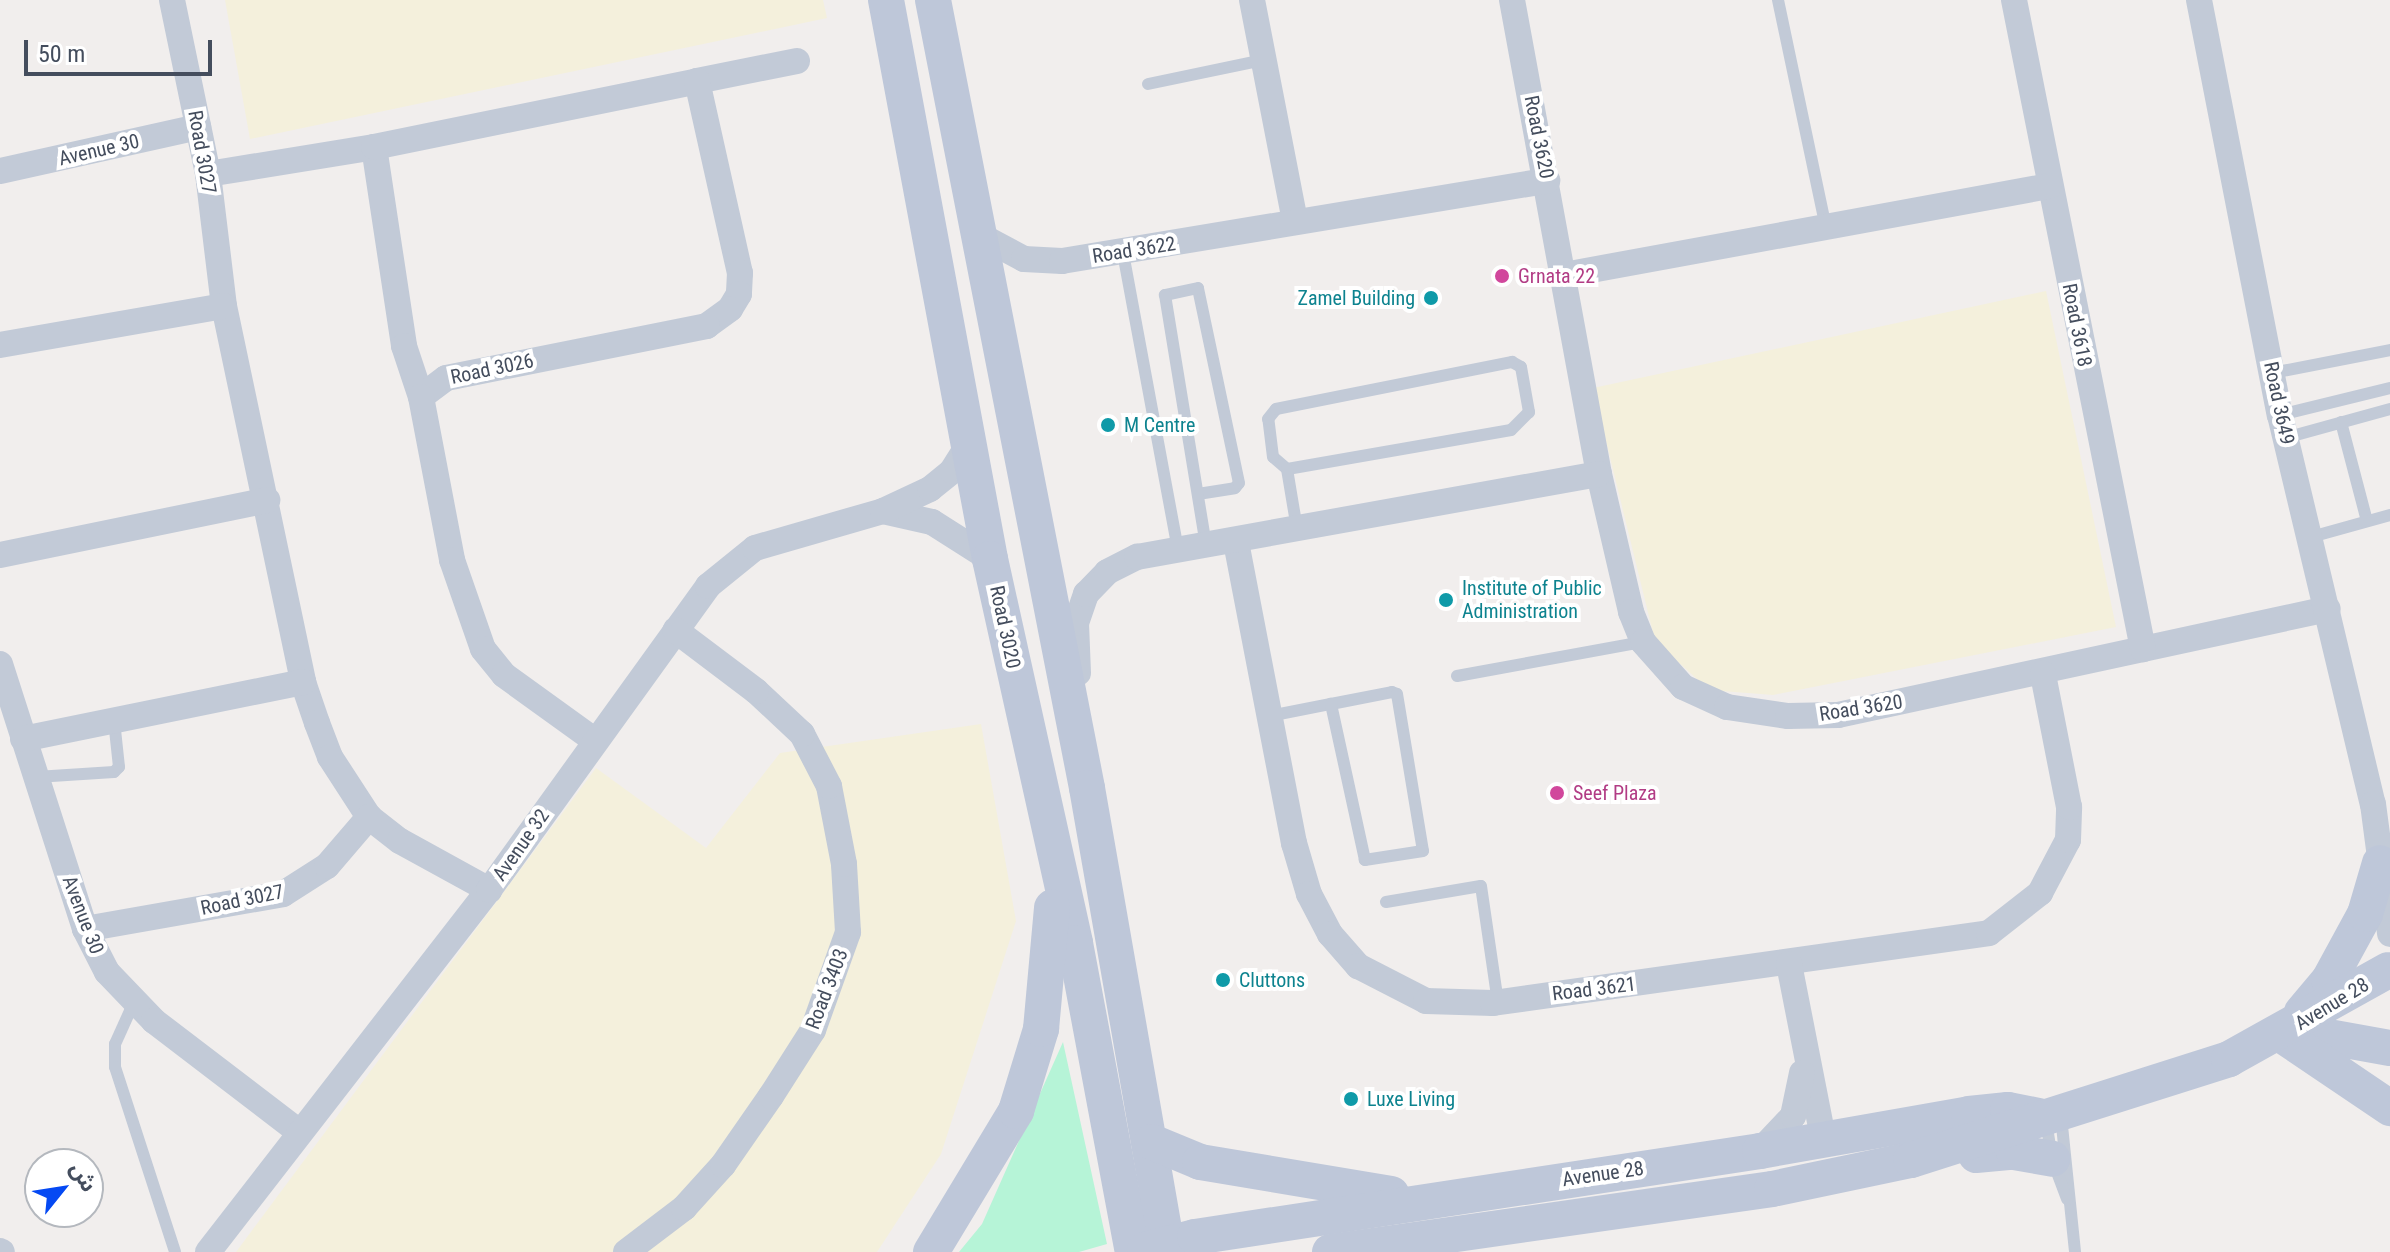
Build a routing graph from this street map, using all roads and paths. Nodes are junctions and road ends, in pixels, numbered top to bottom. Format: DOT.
graph roads {
  1 [pos="172,0"];
  2 [pos="886,0"];
  3 [pos="933,0"];
  4 [pos="1252,0"];
  5 [pos="1512,0"];
  6 [pos="1778,0"];
  7 [pos="2014,0"];
  8 [pos="2199,0"];
  9 [pos="1263,60"];
  10 [pos="797,61"];
  11 [pos="697,81"];
  12 [pos="1148,84"];
  13 [pos="198,127"];
  14 [pos="374,147"];
  15 [pos="0,171"];
  16 [pos="208,174"];
  17 [pos="1547,181"];
  18 [pos="2049,186"];
  19 [pos="1295,222"];
  20 [pos="1826,227"];
  21 [pos="979,235"];
  22 [pos="1123,253"];
  23 [pos="1564,275"];
  24 [pos="224,306"];
  25 [pos="0,345"];
  26 [pos="2390,350"];
  27 [pos="2272,373"];
  28 [pos="2390,388"];
  29 [pos="421,397"];
  30 [pos="2390,409"];
  31 [pos="2341,422"];
  32 [pos="2282,427"];
  33 [pos="969,444"];
  34 [pos="1287,469"];
  35 [pos="1599,474"];
  36 [pos="1198,494"];
  37 [pos="267,500"];
  38 [pos="883,511"];
  39 [pos="2390,515"];
  40 [pos="2367,521"];
  41 [pos="1297,531"];
  42 [pos="2311,537"];
  43 [pos="1236,542"];
  44 [pos="1206,546"];
  45 [pos="1178,549"];
  46 [pos="0,555"];
  47 [pos="990,559"];
  48 [pos="2328,609"];
  49 [pos="675,630"];
  50 [pos="1643,642"];
  51 [pos="2143,649"];
  52 [pos="0,664"];
  53 [pos="2043,674"];
  54 [pos="1457,676"];
  55 [pos="303,682"];
  56 [pos="1331,704"];
  57 [pos="1269,716"];
  58 [pos="114,720"];
  59 [pos="23,739"];
  60 [pos="594,740"];
  61 [pos="35,777"];
  62 [pos="1087,788"];
  63 [pos="2381,813"];
  64 [pos="369,817"];
  65 [pos="1053,850"];
  66 [pos="2385,854"];
  67 [pos="489,890"];
  68 [pos="1386,902"];
  69 [pos="85,929"];
  70 [pos="2390,934"];
  71 [pos="1789,964"];
  72 [pos="2389,978"];
  73 [pos="134,1002"];
  74 [pos="1498,1002"];
  75 [pos="2288,1034"];
  76 [pos="2390,1048"];
  77 [pos="1805,1057"];
  78 [pos="2390,1108"];
  79 [pos="2048,1113"];
  80 [pos="299,1132"];
  81 [pos="1823,1137"];
  82 [pos="1152,1142"];
  83 [pos="1760,1151"];
  84 [pos="2052,1159"];
  85 [pos="1911,1160"];
  86 [pos="1772,1189"];
  87 [pos="1427,1200"];
  88 [pos="2072,1211"];
  89 [pos="1151,1250"];
  90 [pos="175,1252"];
  91 [pos="208,1252"];
  92 [pos="626,1252"];
  93 [pos="931,1252"];
  94 [pos="1330,1252"];
  95 [pos="2075,1252"];
  1 -- 13 [label="street, Road 3027"];
  2 -- 33 [label="street, Road 3020"];
  3 -- 21 [label="street"];
  4 -- 9 [label="street"];
  5 -- 17 [label="street, Road 3620"];
  6 -- 20 [label="lane"];
  7 -- 18 [label="street, Road 3618"];
  8 -- 27 [label="street, Road 3649"];
  9 -- 12 [label="lane"];
  9 -- 19 [label="street"];
  10 -- 11 [label="street"];
  11 -- 14 [label="street"];
  11 -- 29 [label="street, Road 3026"];
  13 -- 15 [label="street, Avenue 30"];
  13 -- 16 [label="street, Road 3027"];
  14 -- 16 [label="street"];
  14 -- 29 [label="street"];
  16 -- 24 [label="street, Road 3027"];
  17 -- 19 [label="street, Road 3622"];
  17 -- 23 [label="street, Road 3620"];
  18 -- 20 [label="street"];
  18 -- 51 [label="street, Road 3618"];
  19 -- 22 [label="street, Road 3622"];
  20 -- 23 [label="street"];
  21 -- 22 [label="street, Road 3622"];
  21 -- 62 [label="street"];
  22 -- 45 [label="lane"];
  23 -- 35 [label="street, Road 3620"];
  24 -- 25 [label="street"];
  24 -- 37 [label="street, Road 3027"];
  26 -- 27 [label="lane"];
  27 -- 32 [label="street, Road 3649"];
  28 -- 32 [label="lane"];
  29 -- 60 [label="street"];
  30 -- 31 [label="lane"];
  31 -- 32 [label="lane"];
  31 -- 40 [label="lane"];
  32 -- 42 [label="street, Road 3649"];
  33 -- 38 [label="street, Avenue 32"];
  33 -- 47 [label="street, Road 3020"];
  34 -- 34 [label="lane"];
  34 -- 41 [label="lane"];
  35 -- 41 [label="street"];
  35 -- 50 [label="street, Road 3620"];
  36 -- 36 [label="lane"];
  36 -- 44 [label="lane"];
  37 -- 46 [label="street"];
  37 -- 55 [label="street, Road 3027"];
  38 -- 47 [label="street"];
  38 -- 49 [label="street, Avenue 32"];
  39 -- 40 [label="lane"];
  40 -- 42 [label="lane"];
  41 -- 43 [label="street"];
  42 -- 48 [label="street, Road 3649"];
  43 -- 44 [label="street"];
  43 -- 57 [label="street, Road 3621"];
  44 -- 45 [label="street"];
  45 -- 62 [label="street"];
  47 -- 65 [label="street, Road 3020"];
  48 -- 51 [label="street, Road 3620"];
  48 -- 63 [label="street, Road 3649"];
  49 -- 60 [label="street, Avenue 32"];
  49 -- 92 [label="street, Road 3403"];
  50 -- 53 [label="street, Road 3620"];
  50 -- 54 [label="lane"];
  51 -- 53 [label="street, Road 3620"];
  52 -- 59 [label="street, Avenue 30"];
  53 -- 71 [label="street, Road 3621"];
  55 -- 58 [label="street"];
  55 -- 64 [label="street, Road 3027"];
  56 -- 56 [label="lane"];
  56 -- 57 [label="lane"];
  57 -- 74 [label="street, Road 3621"];
  58 -- 59 [label="street"];
  58 -- 61 [label="lane"];
  59 -- 61 [label="street, Avenue 30"];
  60 -- 67 [label="street, Avenue 32"];
  61 -- 69 [label="street, Avenue 30"];
  62 -- 82 [label="street"];
  63 -- 66 [label="street, Road 3649"];
  64 -- 67 [label="street, Road 3027"];
  64 -- 69 [label="street, Road 3027"];
  65 -- 89 [label="street, Road 3020"];
  65 -- 93 [label="street"];
  66 -- 70 [label="street, Road 3649"];
  66 -- 75 [label="street"];
  67 -- 80 [label="street, Avenue 32"];
  68 -- 74 [label="lane"];
  69 -- 73 [label="street, Avenue 30"];
  71 -- 74 [label="street, Road 3621"];
  71 -- 77 [label="street"];
  72 -- 75 [label="street, Avenue 28"];
  73 -- 80 [label="street, Avenue 30"];
  73 -- 90 [label="lane"];
  75 -- 76 [label="street"];
  75 -- 78 [label="street"];
  75 -- 79 [label="street, Avenue 28"];
  77 -- 81 [label="street"];
  77 -- 83 [label="street"];
  79 -- 81 [label="street, Avenue 28"];
  79 -- 84 [label="lane"];
  79 -- 85 [label="street, Avenue 28"];
  79 -- 88 [label="lane"];
  80 -- 91 [label="street, Avenue 32"];
  81 -- 83 [label="street, Avenue 28"];
  81 -- 86 [label="street"];
  82 -- 87 [label="street"];
  82 -- 89 [label="street"];
  83 -- 87 [label="street, Avenue 28"];
  84 -- 85 [label="street"];
  84 -- 88 [label="lane"];
  85 -- 86 [label="street, Avenue 28"];
  86 -- 94 [label="street, Avenue 28"];
  87 -- 89 [label="street, Avenue 28"];
  88 -- 95 [label="lane"];
}
